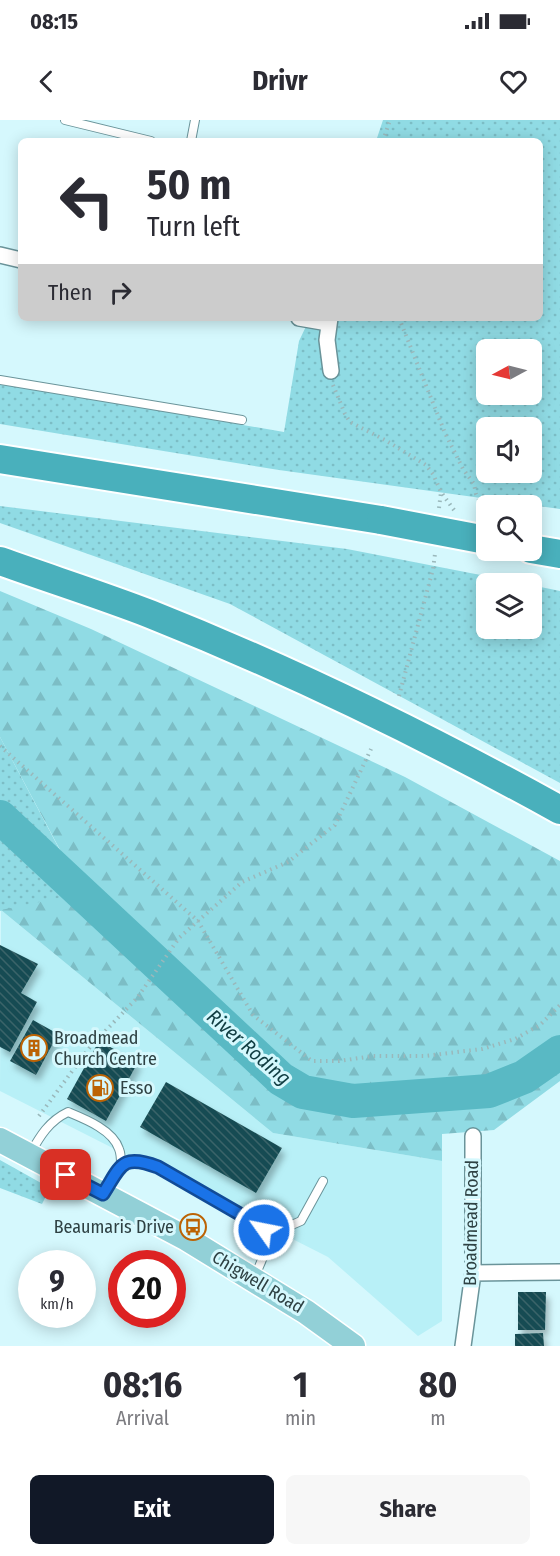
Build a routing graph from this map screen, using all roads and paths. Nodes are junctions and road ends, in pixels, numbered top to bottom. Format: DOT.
graph roads {
  1 [pos="65,120"];
  2 [pos="195,120"];
  3 [pos="390,120"];
  4 [pos="139,138"];
  5 [pos="191,138"];
  6 [pos="383,138"];
  7 [pos="0,255"];
  8 [pos="18,259"];
  9 [pos="329,321"];
  10 [pos="400,321"];
  11 [pos="332,378"];
  12 [pos="0,380"];
  13 [pos="242,420"];
  14 [pos="0,459"];
  15 [pos="477,495"];
  16 [pos="439,514"];
  17 [pos="476,531"];
  18 [pos="435,547"];
  19 [pos="542,551"];
  20 [pos="560,554"];
  21 [pos="0,561"];
  22 [pos="399,696"];
  23 [pos="0,746"];
  24 [pos="371,749"];
  25 [pos="560,810"];
  26 [pos="198,921"];
  27 [pos="560,1005"];
  28 [pos="37,1120"];
  29 [pos="473,1136"];
  30 [pos="0,1140"];
  31 [pos="30,1155"];
  32 [pos="121,1164"];
  33 [pos="323,1181"];
  34 [pos="103,1194"];
  35 [pos="266,1236"];
  36 [pos="560,1272"];
  37 [pos="473,1273"];
  38 [pos="254,1280"];
  39 [pos="353,1346"];
  40 [pos="463,1346"];
  1 -- 4 [label="lane"];
  2 -- 5 [label="lane"];
  3 -- 6 [label="path"];
  7 -- 8 [label="street"];
  9 -- 11 [label="street"];
  10 -- 15 [label="path"];
  11 -- 16 [label="path"];
  12 -- 13 [label="lane"];
  14 -- 17 [label="highway, bridge"];
  18 -- 22 [label="path"];
  19 -- 20 [label="highway"];
  21 -- 25 [label="highway"];
  23 -- 26 [label="path"];
  24 -- 26 [label="path"];
  26 -- 27 [label="path"];
  26 -- 28 [label="path"];
  29 -- 37 [label="street, Broadmead Road"];
  30 -- 31 [label="main road, Chigwell Road"];
  31 -- 32 [label="lane"];
  31 -- 34 [label="main road, Chigwell Road"];
  32 -- 34 [label="lane"];
  32 -- 35 [label="lane"];
  33 -- 35 [label="lane"];
  34 -- 38 [label="main road, Chigwell Road"];
  35 -- 38 [label="lane"];
  36 -- 37 [label="street"];
  37 -- 40 [label="street, Broadmead Road"];
  38 -- 39 [label="main road, Chigwell Road"];
}
